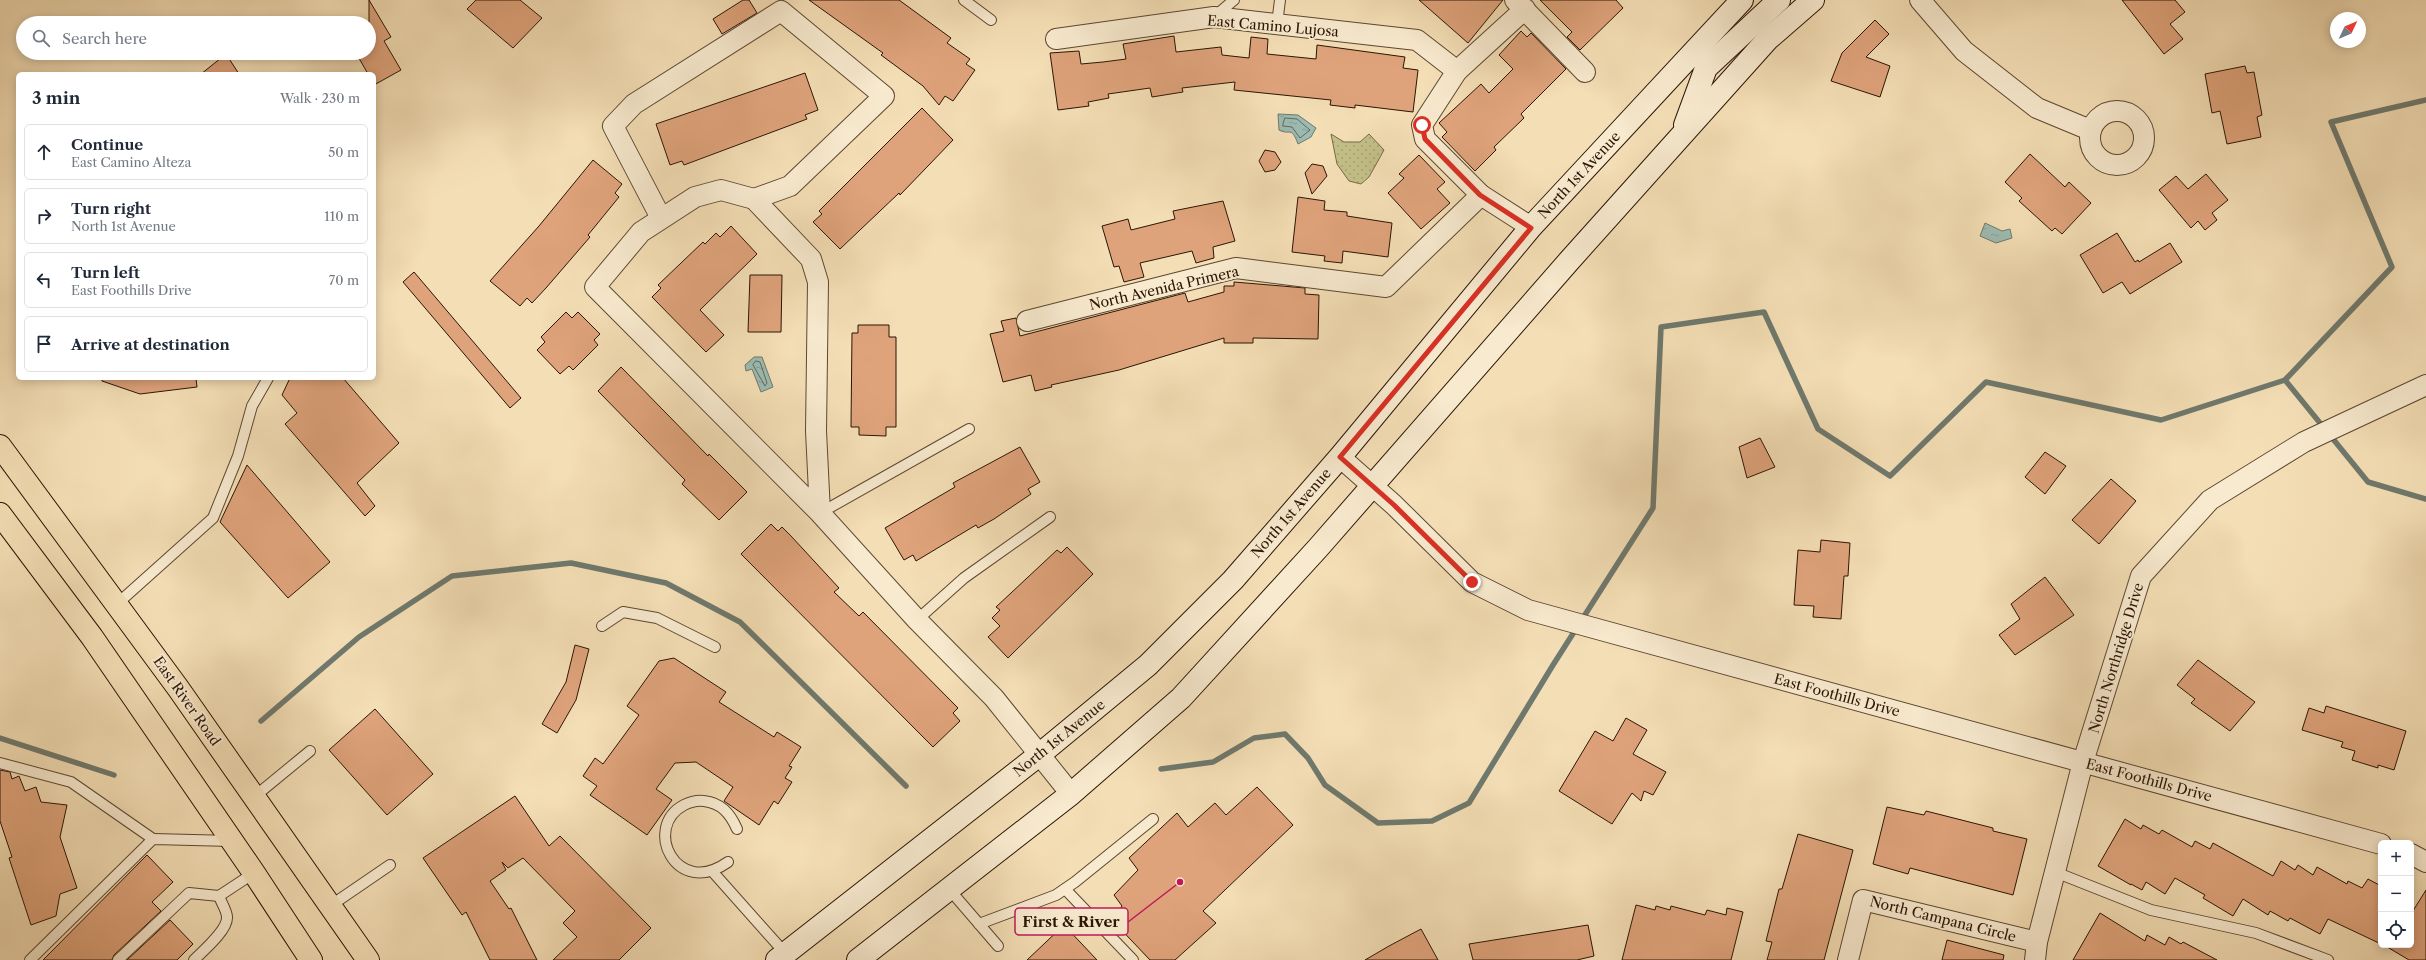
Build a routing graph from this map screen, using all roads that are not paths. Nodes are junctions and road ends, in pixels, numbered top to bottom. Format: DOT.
graph roads {
  1 [pos="964,0"];
  2 [pos="1234,0"];
  3 [pos="1280,0"];
  4 [pos="1742,0"];
  5 [pos="1779,0"];
  6 [pos="1813,0"];
  7 [pos="1920,0"];
  8 [pos="781,5"];
  9 [pos="1520,5"];
  10 [pos="1214,17"];
  11 [pos="991,20"];
  12 [pos="1277,24"];
  13 [pos="1056,39"];
  14 [pos="1457,71"];
  15 [pos="1586,72"];
  16 [pos="2090,130"];
  17 [pos="1680,138"];
  18 [pos="1480,195"];
  19 [pos="754,199"];
  20 [pos="661,218"];
  21 [pos="1531,228"];
  22 [pos="1027,321"];
  23 [pos="267,380"];
  24 [pos="2426,385"];
  25 [pos="968,429"];
  26 [pos="0,446"];
  27 [pos="1340,457"];
  28 [pos="1373,486"];
  29 [pos="820,513"];
  30 [pos="0,514"];
  31 [pos="1050,517"];
  32 [pos="117,604"];
  33 [pos="917,620"];
  34 [pos="602,626"];
  35 [pos="715,647"];
  36 [pos="310,751"];
  37 [pos="1039,755"];
  38 [pos="2083,762"];
  39 [pos="0,763"];
  40 [pos="1071,794"];
  41 [pos="254,797"];
  42 [pos="1153,819"];
  43 [pos="737,829"];
  44 [pos="153,839"];
  45 [pos="232,841"];
  46 [pos="2378,843"];
  47 [pos="2414,856"];
  48 [pos="728,862"];
  49 [pos="2426,862"];
  50 [pos="390,865"];
  51 [pos="712,871"];
  52 [pos="2055,872"];
  53 [pos="254,873"];
  54 [pos="949,889"];
  55 [pos="1065,889"];
  56 [pos="219,896"];
  57 [pos="330,906"];
  58 [pos="979,924"];
  59 [pos="998,946"];
  60 [pos="2036,951"];
  61 [pos="781,956"];
  62 [pos="30,960"];
  63 [pos="118,960"];
  64 [pos="194,960"];
  65 [pos="311,960"];
  66 [pos="368,960"];
  67 [pos="858,960"];
  68 [pos="1133,960"];
  69 [pos="1848,960"];
  70 [pos="2328,960"];
  1 -- 11 [label="lane"];
  2 -- 10 [label="lane"];
  3 -- 12 [label="lane"];
  4 -- 21 [label="main road, North 1st Avenue"];
  5 -- 17 [label="main road"];
  6 -- 17 [label="main road"];
  7 -- 16 [label="street"];
  8 -- 19 [label="street"];
  8 -- 20 [label="street"];
  9 -- 14 [label="street"];
  9 -- 15 [label="street"];
  10 -- 12 [label="street, East Camino Lujosa"];
  10 -- 13 [label="street, East Camino Lujosa"];
  12 -- 14 [label="street, East Camino Lujosa"];
  14 -- 18 [label="street"];
  17 -- 28 [label="main road"];
  18 -- 21 [label="street"];
  18 -- 22 [label="street, North Avenida Primera"];
  19 -- 20 [label="street"];
  19 -- 29 [label="street"];
  20 -- 29 [label="street"];
  21 -- 27 [label="main road, North 1st Avenue"];
  23 -- 32 [label="lane"];
  24 -- 38 [label="street, North Northridge Drive"];
  25 -- 29 [label="lane"];
  26 -- 32 [label="main road, East River Road"];
  27 -- 28 [label="street, East Foothills Drive"];
  27 -- 37 [label="main road, North 1st Avenue"];
  28 -- 38 [label="street, East Foothills Drive"];
  28 -- 40 [label="main road"];
  29 -- 33 [label="street"];
  30 -- 45 [label="main road"];
  31 -- 33 [label="lane"];
  32 -- 41 [label="main road, East River Road"];
  33 -- 37 [label="street"];
  34 -- 35 [label="lane"];
  36 -- 41 [label="lane"];
  37 -- 40 [label="street"];
  37 -- 61 [label="main road, North 1st Avenue"];
  38 -- 46 [label="street, East Foothills Drive"];
  38 -- 52 [label="street, North Northridge Drive"];
  39 -- 44 [label="lane"];
  40 -- 54 [label="main road"];
  41 -- 57 [label="main road, East River Road"];
  42 -- 55 [label="lane"];
  43 -- 51 [label="lane"];
  44 -- 45 [label="lane"];
  44 -- 62 [label="lane"];
  45 -- 53 [label="main road"];
  47 -- 49 [label="street"];
  48 -- 51 [label="lane"];
  50 -- 57 [label="lane"];
  51 -- 61 [label="lane"];
  52 -- 60 [label="street, North Northridge Drive"];
  52 -- 70 [label="lane"];
  53 -- 56 [label="lane"];
  53 -- 65 [label="main road"];
  54 -- 58 [label="lane"];
  54 -- 67 [label="main road"];
  55 -- 58 [label="lane"];
  55 -- 68 [label="lane"];
  56 -- 63 [label="lane"];
  56 -- 64 [label="lane"];
  57 -- 66 [label="main road, East River Road"];
  58 -- 59 [label="lane"];
  60 -- 69 [label="street, North Campana Circle"];
}
